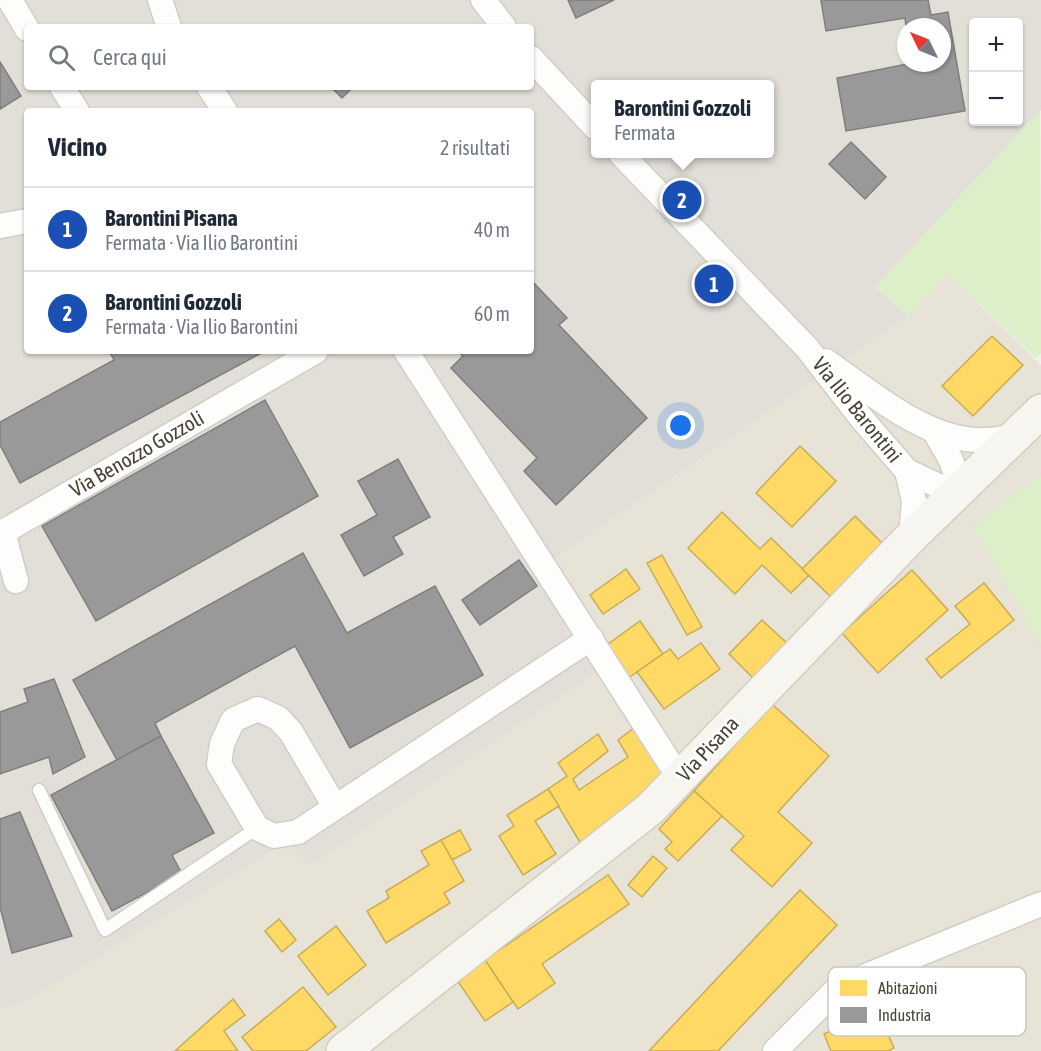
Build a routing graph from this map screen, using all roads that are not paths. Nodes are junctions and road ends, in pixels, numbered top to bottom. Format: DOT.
graph roads {
  1 [pos="10,0"];
  2 [pos="160,0"];
  3 [pos="483,0"];
  4 [pos="24,24"];
  5 [pos="168,24"];
  6 [pos="502,24"];
  7 [pos="534,61"];
  8 [pos="64,90"];
  9 [pos="211,90"];
  10 [pos="75,108"];
  11 [pos="223,108"];
  12 [pos="591,123"];
  13 [pos="626,158"];
  14 [pos="24,222"];
  15 [pos="0,226"];
  16 [pos="807,348"];
  17 [pos="311,354"];
  18 [pos="408,354"];
  19 [pos="1041,411"];
  20 [pos="935,432"];
  21 [pos="1016,436"];
  22 [pos="907,471"];
  23 [pos="961,490"];
  24 [pos="911,537"];
  25 [pos="16,581"];
  26 [pos="591,638"];
  27 [pos="669,762"];
  28 [pos="39,790"];
  29 [pos="335,807"];
  30 [pos="257,828"];
  31 [pos="1041,904"];
  32 [pos="887,967"];
  33 [pos="828,998"];
  34 [pos="343,1051"];
  35 [pos="775,1051"];
  1 -- 4 [label="street"];
  2 -- 5 [label="street"];
  3 -- 6 [label="street"];
  7 -- 12 [label="street"];
  8 -- 10 [label="street"];
  9 -- 11 [label="street"];
  13 -- 16 [label="street, Via Ilio Barontini"];
  14 -- 15 [label="street"];
  16 -- 20 [label="street, Via Ilio Barontini"];
  16 -- 22 [label="street, Via Ilio Barontini"];
  17 -- 25 [label="street, Via Benozzo Gozzoli"];
  18 -- 26 [label="street"];
  19 -- 21 [label="main road, Via Pisana"];
  20 -- 21 [label="street, Via Ilio Barontini"];
  20 -- 23 [label="street, Via Ilio Barontini"];
  21 -- 23 [label="main road, Via Pisana"];
  22 -- 23 [label="street, Via Ilio Barontini"];
  22 -- 24 [label="street, Via Ilio Barontini"];
  23 -- 24 [label="main road, Via Pisana"];
  24 -- 34 [label="main road, Via Pisana"];
  26 -- 27 [label="street"];
  26 -- 29 [label="street"];
  28 -- 30 [label="lane"];
  29 -- 30 [label="street"];
  29 -- 30 [label="street"];
  31 -- 32 [label="street"];
  33 -- 35 [label="street"];
}
